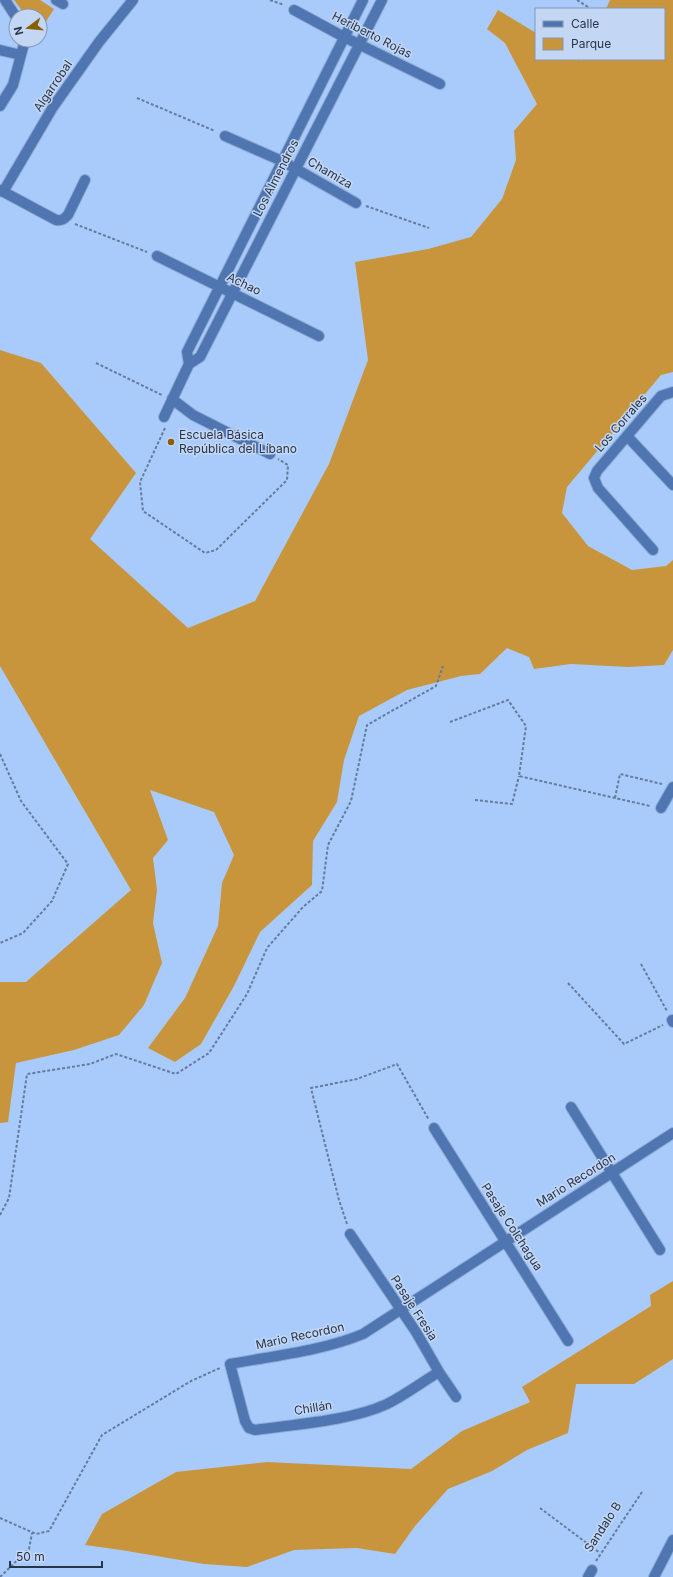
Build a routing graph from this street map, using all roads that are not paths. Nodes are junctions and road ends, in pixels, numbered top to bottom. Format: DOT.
graph roads {
  1 [pos="133,0"];
  2 [pos="364,0"];
  3 [pos="382,0"];
  4 [pos="294,10"];
  5 [pos="344,37"];
  6 [pos="359,44"];
  7 [pos="23,48"];
  8 [pos="0,50"];
  9 [pos="21,55"];
  10 [pos="440,84"];
  11 [pos="0,106"];
  12 [pos="225,136"];
  13 [pos="282,161"];
  14 [pos="295,168"];
  15 [pos="85,180"];
  16 [pos="2,191"];
  17 [pos="356,203"];
  18 [pos="157,256"];
  19 [pos="219,286"];
  20 [pos="232,292"];
  21 [pos="318,336"];
  22 [pos="189,364"];
  23 [pos="672,393"];
  24 [pos="172,399"];
  25 [pos="164,416"];
  26 [pos="627,436"];
  27 [pos="270,454"];
  28 [pos="673,485"];
  29 [pos="653,550"];
  30 [pos="670,786"];
  31 [pos="661,808"];
  32 [pos="571,1107"];
  33 [pos="434,1128"];
  34 [pos="673,1133"];
  35 [pos="612,1173"];
  36 [pos="350,1234"];
  37 [pos="505,1240"];
  38 [pos="660,1250"];
  39 [pos="399,1309"];
  40 [pos="568,1341"];
  41 [pos="230,1364"];
  42 [pos="439,1372"];
  43 [pos="456,1396"];
  44 [pos="673,1540"];
  45 [pos="654,1577"];
  1 -- 16 [label="street, Algarrobal"];
  2 -- 5 [label="street, Los Almendros"];
  3 -- 6 [label="street, Los Almendros"];
  4 -- 5 [label="street, Heriberto Rojas"];
  5 -- 6 [label="street, Heriberto Rojas"];
  5 -- 13 [label="street, Los Almendros"];
  6 -- 10 [label="street, Heriberto Rojas"];
  6 -- 14 [label="street, Los Almendros"];
  7 -- 9 [label="street"];
  8 -- 9 [label="street"];
  9 -- 11 [label="street"];
  12 -- 13 [label="street, Chamiza"];
  13 -- 14 [label="street, Chamiza"];
  13 -- 19 [label="street, Los Almendros"];
  14 -- 17 [label="street, Chamiza"];
  14 -- 20 [label="street, Los Almendros"];
  15 -- 16 [label="street"];
  18 -- 19 [label="street, Achao"];
  19 -- 20 [label="street, Achao"];
  19 -- 22 [label="street, Los Almendros"];
  20 -- 21 [label="street, Achao"];
  20 -- 22 [label="street, Los Almendros"];
  22 -- 24 [label="street, Los Almendros"];
  23 -- 26 [label="street, Los Corrales"];
  24 -- 25 [label="street, Los Almendros"];
  24 -- 27 [label="street"];
  26 -- 28 [label="street"];
  26 -- 29 [label="street, Los Corrales"];
  30 -- 31 [label="street"];
  32 -- 35 [label="street"];
  33 -- 37 [label="street, Pasaje Colchagua"];
  34 -- 35 [label="street, Mario Recordon"];
  35 -- 37 [label="street, Mario Recordon"];
  35 -- 38 [label="street"];
  36 -- 39 [label="street, Pasaje Fresia"];
  37 -- 39 [label="street, Mario Recordon"];
  37 -- 40 [label="street, Pasaje Colchagua"];
  39 -- 41 [label="street, Mario Recordon"];
  39 -- 42 [label="street, Pasaje Fresia"];
  41 -- 42 [label="street, Chillán"];
  42 -- 43 [label="street, Pasaje Fresia"];
  44 -- 45 [label="street"];
}
